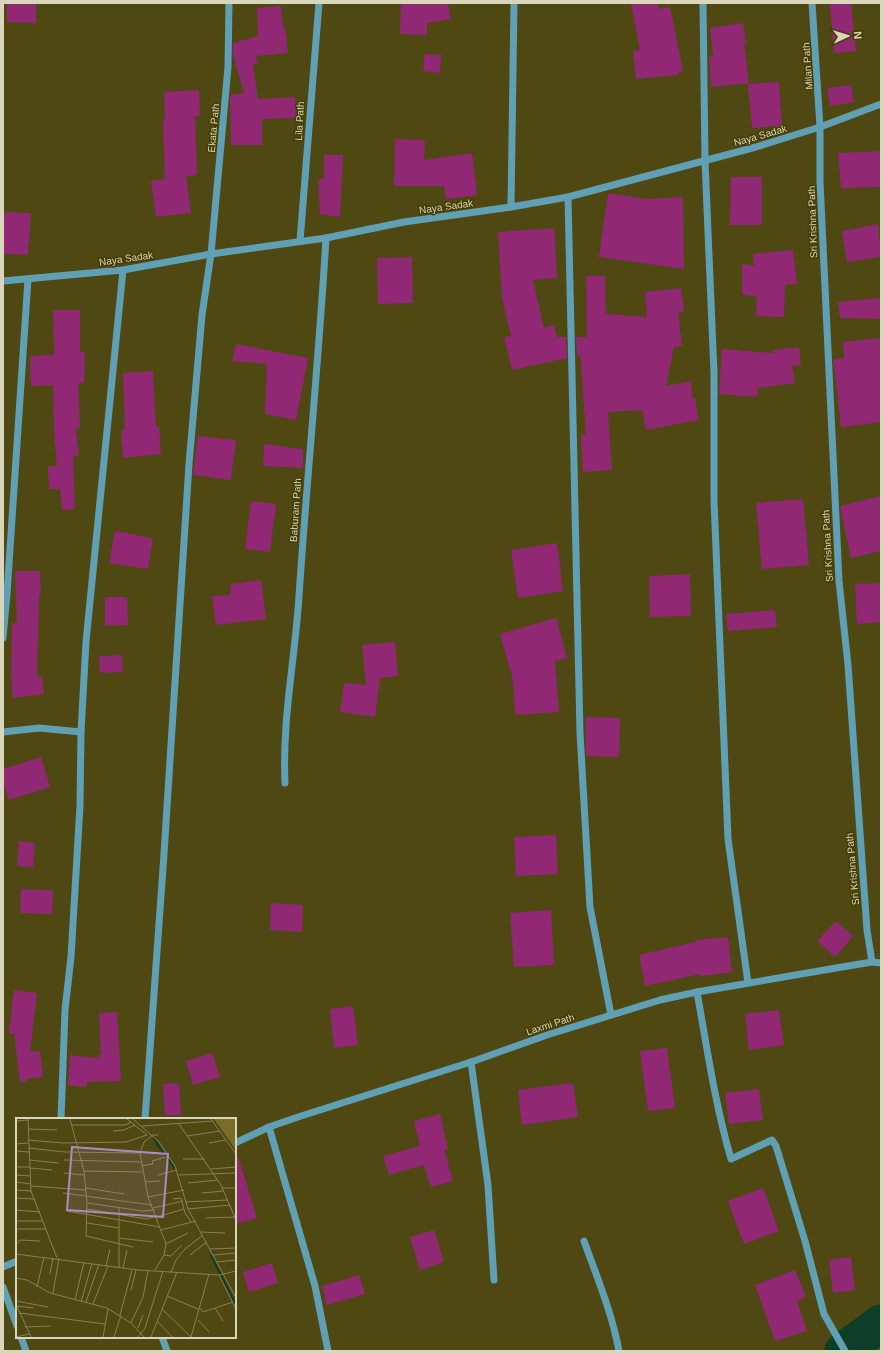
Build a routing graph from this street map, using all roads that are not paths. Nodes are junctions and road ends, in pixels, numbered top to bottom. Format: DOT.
graph roads {
  1 [pos="229,3"];
  2 [pos="318,3"];
  3 [pos="514,3"];
  4 [pos="703,3"];
  5 [pos="812,3"];
  6 [pos="881,104"];
  7 [pos="820,127"];
  8 [pos="706,160"];
  9 [pos="568,197"];
  10 [pos="511,207"];
  11 [pos="326,238"];
  12 [pos="300,241"];
  13 [pos="211,254"];
  14 [pos="123,270"];
  15 [pos="28,279"];
  16 [pos="3,280"];
  17 [pos="3,638"];
  18 [pos="3,732"];
  19 [pos="81,732"];
  20 [pos="285,783"];
  21 [pos="872,962"];
  22 [pos="881,963"];
  23 [pos="748,983"];
  24 [pos="697,992"];
  25 [pos="611,1015"];
  26 [pos="471,1062"];
  27 [pos="61,1118"];
  28 [pos="145,1118"];
  29 [pos="269,1127"];
  30 [pos="236,1143"];
  31 [pos="584,1241"];
  32 [pos="3,1258"];
  33 [pos="16,1261"];
  34 [pos="4,1266"];
  35 [pos="494,1280"];
  36 [pos="3,1287"];
  37 [pos="16,1323"];
  38 [pos="21,1338"];
  39 [pos="162,1338"];
  40 [pos="26,1351"];
  41 [pos="167,1351"];
  42 [pos="328,1351"];
  43 [pos="619,1351"];
  44 [pos="845,1351"];
  1 -- 13 [label="street, Ekata Path"];
  2 -- 12 [label="street, Lila Path"];
  3 -- 10 [label="street"];
  4 -- 8 [label="street"];
  5 -- 7 [label="street, Milan Path"];
  6 -- 7 [label="street, Naya Sadak"];
  7 -- 8 [label="street, Naya Sadak"];
  7 -- 21 [label="street, Sri Krishna Path"];
  8 -- 9 [label="street, Naya Sadak"];
  8 -- 23 [label="street"];
  9 -- 10 [label="street, Naya Sadak"];
  9 -- 25 [label="street"];
  10 -- 11 [label="street, Naya Sadak"];
  11 -- 12 [label="street, Naya Sadak"];
  11 -- 20 [label="street, Baburam Path"];
  12 -- 13 [label="street, Naya Sadak"];
  13 -- 14 [label="street, Naya Sadak"];
  13 -- 28 [label="street, Ekata Path"];
  14 -- 15 [label="street, Naya Sadak"];
  14 -- 19 [label="street"];
  15 -- 16 [label="street, Naya Sadak"];
  15 -- 17 [label="street"];
  18 -- 19 [label="street"];
  19 -- 27 [label="street"];
  21 -- 22 [label="street, Laxmi Path"];
  21 -- 23 [label="street, Laxmi Path"];
  23 -- 24 [label="street, Laxmi Path"];
  24 -- 25 [label="street, Laxmi Path"];
  24 -- 44 [label="street"];
  25 -- 26 [label="street, Laxmi Path"];
  26 -- 29 [label="street, Laxmi Path"];
  26 -- 35 [label="street"];
  29 -- 30 [label="street, Laxmi Path"];
  29 -- 42 [label="street"];
  31 -- 43 [label="street"];
  32 -- 34 [label="street"];
  33 -- 34 [label="street"];
  36 -- 37 [label="street"];
  38 -- 40 [label="street"];
  39 -- 41 [label="street"];
}
